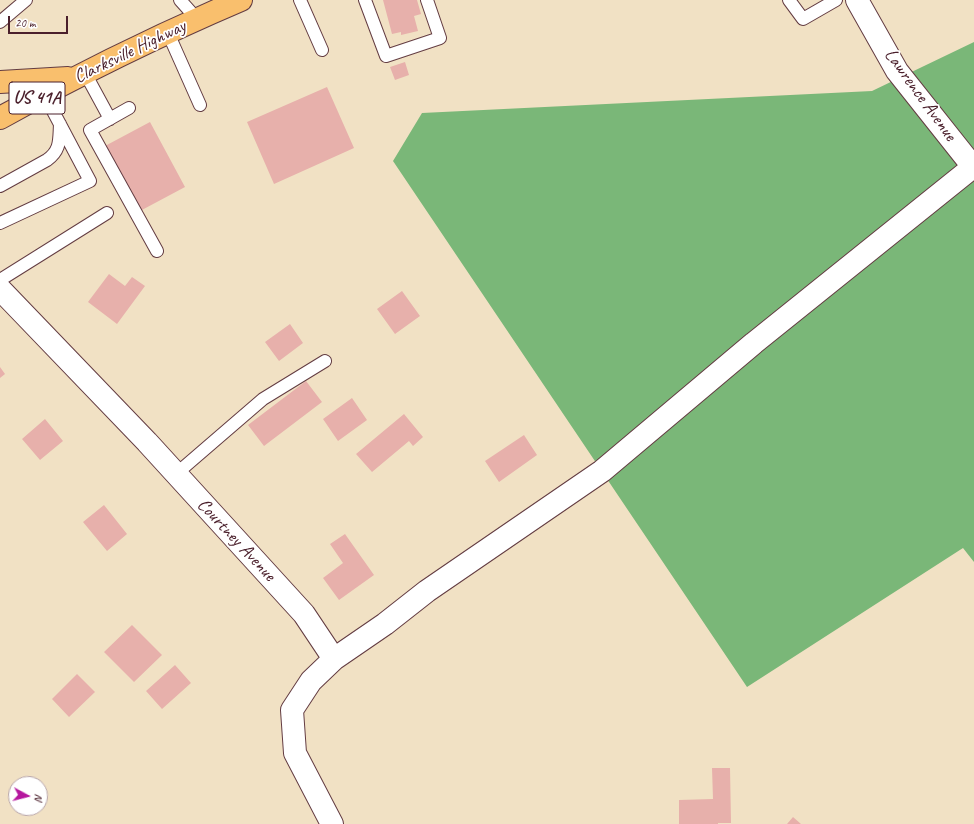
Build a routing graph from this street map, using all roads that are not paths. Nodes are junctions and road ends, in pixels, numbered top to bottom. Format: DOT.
graph roads {
  1 [pos="26,0"];
  2 [pos="180,0"];
  3 [pos="241,0"];
  4 [pos="300,0"];
  5 [pos="365,0"];
  6 [pos="427,0"];
  7 [pos="789,0"];
  8 [pos="836,0"];
  9 [pos="857,0"];
  10 [pos="197,19"];
  11 [pos="0,22"];
  12 [pos="168,33"];
  13 [pos="322,50"];
  14 [pos="80,76"];
  15 [pos="0,82"];
  16 [pos="44,94"];
  17 [pos="200,105"];
  18 [pos="129,108"];
  19 [pos="0,118"];
  20 [pos="110,119"];
  21 [pos="59,122"];
  22 [pos="974,167"];
  23 [pos="0,186"];
  24 [pos="107,213"];
  25 [pos="0,223"];
  26 [pos="157,251"];
  27 [pos="0,280"];
  28 [pos="0,289"];
  29 [pos="325,360"];
  30 [pos="176,474"];
  31 [pos="334,659"];
  32 [pos="332,824"];
  1 -- 11 [label="lane"];
  2 -- 10 [label="lane"];
  3 -- 10 [label="main road, Clarksville Highway / US 41A"];
  4 -- 13 [label="lane"];
  5 -- 6 [label="lane"];
  7 -- 8 [label="lane"];
  9 -- 22 [label="street, Lawrence Avenue"];
  10 -- 12 [label="main road, Clarksville Highway / US 41A"];
  12 -- 14 [label="main road, Clarksville Highway / US 41A"];
  12 -- 17 [label="lane"];
  14 -- 15 [label="main road"];
  14 -- 16 [label="main road, Clarksville Highway / US 41A"];
  14 -- 20 [label="lane"];
  16 -- 19 [label="main road, Clarksville Highway / US 41A"];
  16 -- 21 [label="lane"];
  18 -- 20 [label="lane"];
  20 -- 26 [label="lane"];
  21 -- 23 [label="lane"];
  21 -- 25 [label="lane"];
  22 -- 31 [label="street"];
  24 -- 27 [label="lane"];
  28 -- 30 [label="street, Courtney Avenue"];
  29 -- 30 [label="lane"];
  30 -- 31 [label="street, Courtney Avenue"];
  31 -- 32 [label="street"];
}
